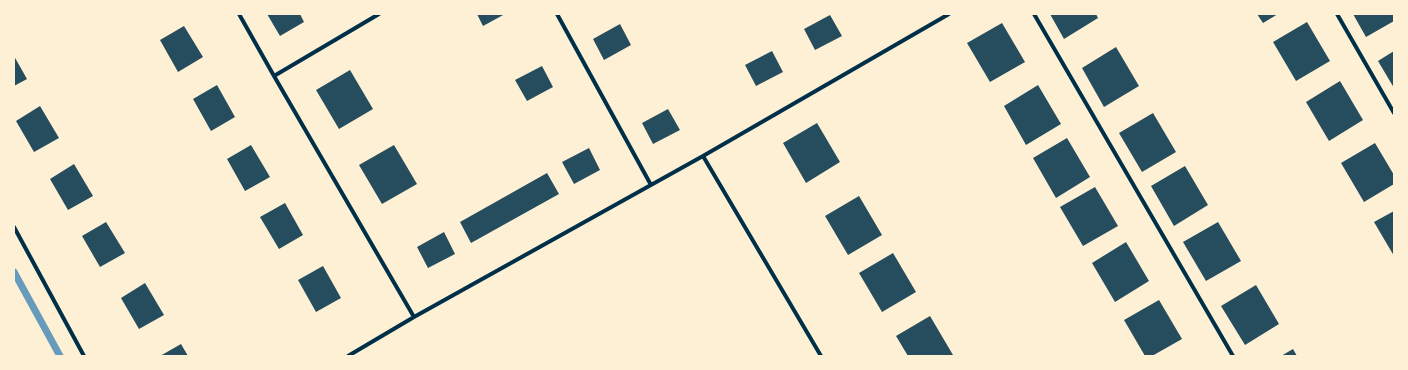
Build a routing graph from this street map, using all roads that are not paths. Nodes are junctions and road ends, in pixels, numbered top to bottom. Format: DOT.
graph roads {
  1 [pos="239,14"];
  2 [pos="379,14"];
  3 [pos="557,14"];
  4 [pos="949,14"];
  5 [pos="1034,14"];
  6 [pos="1337,14"];
  7 [pos="274,76"];
  8 [pos="1394,113"];
  9 [pos="703,156"];
  10 [pos="651,185"];
  11 [pos="14,227"];
  12 [pos="414,317"];
  13 [pos="84,356"];
  14 [pos="348,356"];
  15 [pos="821,356"];
  16 [pos="1233,356"];
  1 -- 7 [label="street"];
  2 -- 7 [label="street"];
  3 -- 10 [label="street"];
  4 -- 9 [label="street"];
  5 -- 16 [label="street"];
  6 -- 8 [label="street"];
  7 -- 12 [label="street"];
  9 -- 10 [label="street"];
  9 -- 15 [label="street"];
  10 -- 12 [label="street"];
  11 -- 13 [label="street"];
  12 -- 14 [label="street"];
}
